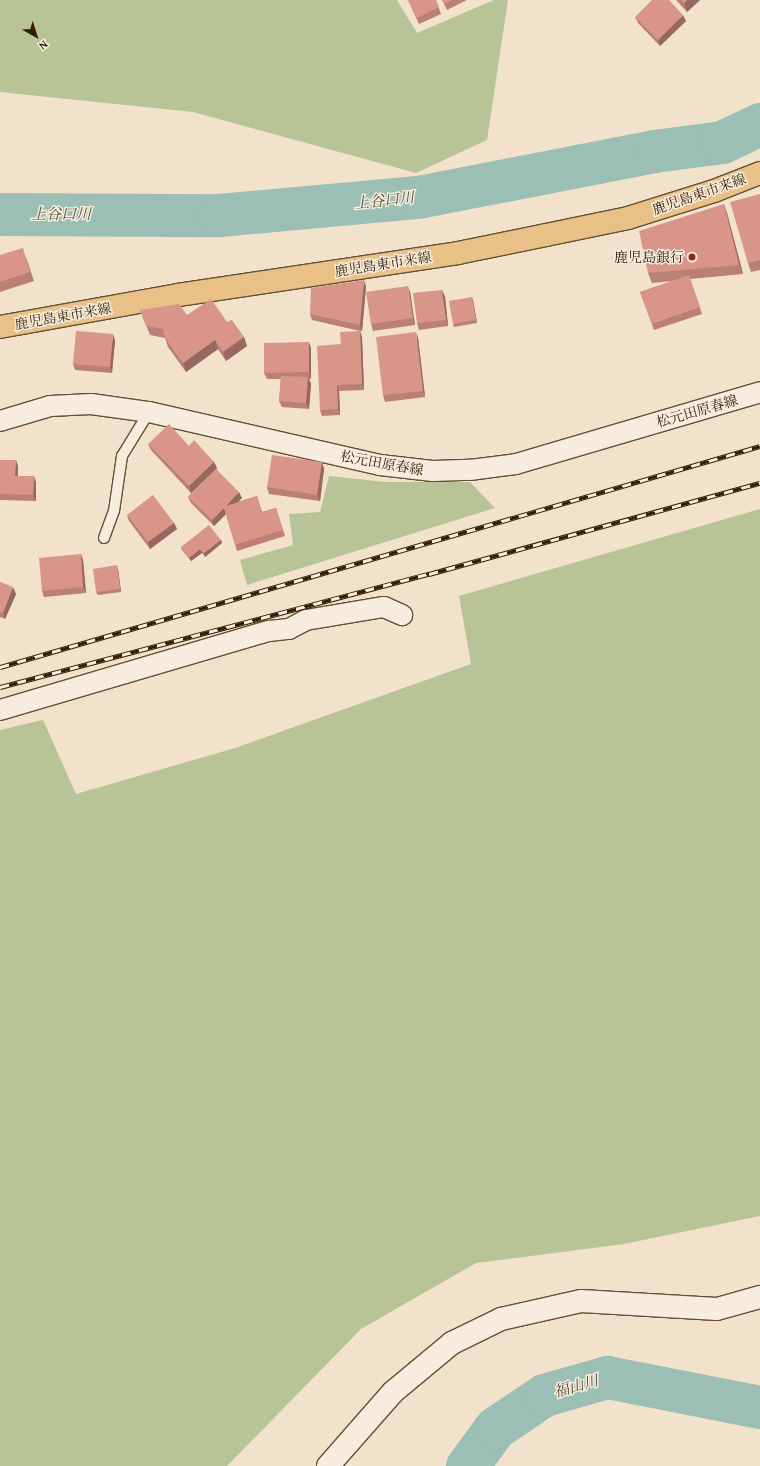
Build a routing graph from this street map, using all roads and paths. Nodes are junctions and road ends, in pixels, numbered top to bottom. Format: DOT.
graph roads {
  1 [pos="760,173"];
  2 [pos="0,327"];
  3 [pos="760,392"];
  4 [pos="149,412"];
  5 [pos="0,421"];
  6 [pos="104,538"];
  7 [pos="402,615"];
  8 [pos="0,710"];
  9 [pos="760,1297"];
  10 [pos="328,1466"];
  1 -- 2 [label="main road, 鹿児島東市来線"];
  3 -- 4 [label="street, 松元田原春線"];
  4 -- 5 [label="street, 松元田原春線"];
  4 -- 6 [label="lane"];
  7 -- 8 [label="street"];
  9 -- 10 [label="street"];
}
